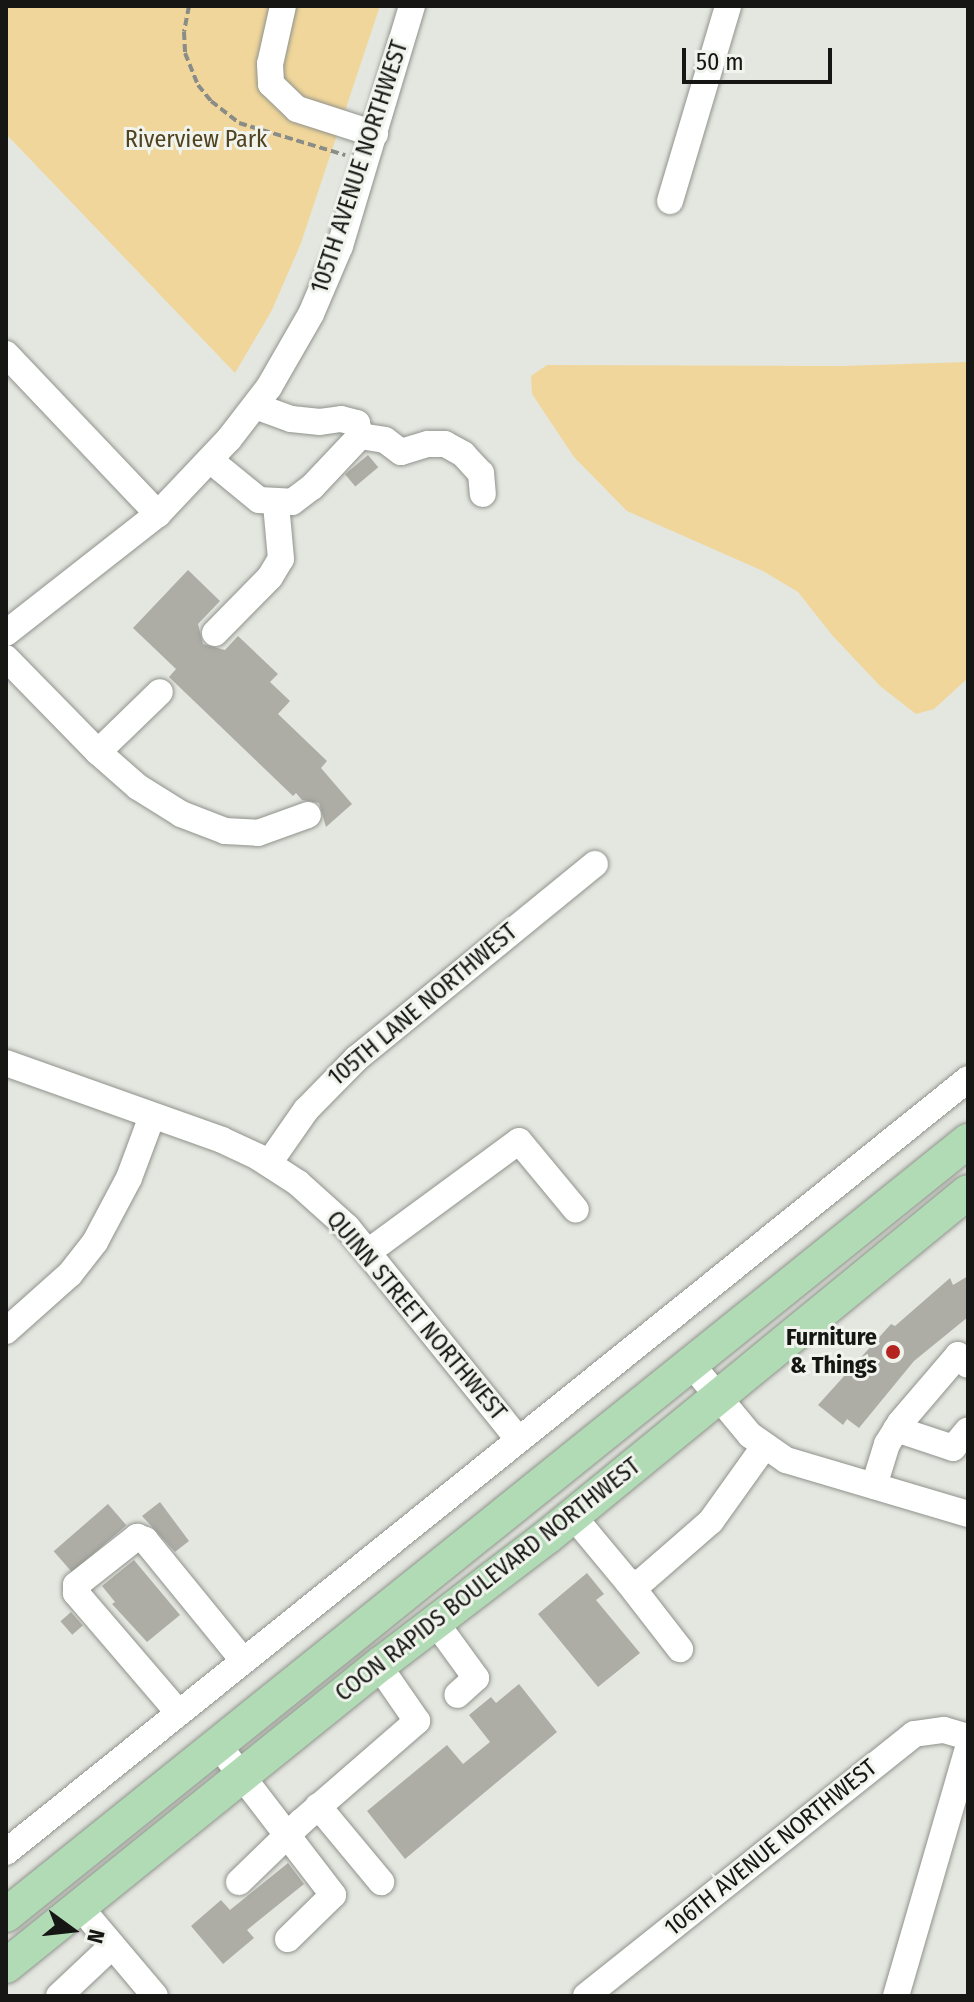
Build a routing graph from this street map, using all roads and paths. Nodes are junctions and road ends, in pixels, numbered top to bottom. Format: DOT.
graph roads {
  1 [pos="189,6"];
  2 [pos="283,6"];
  3 [pos="412,6"];
  4 [pos="728,6"];
  5 [pos="375,134"];
  6 [pos="366,162"];
  7 [pos="670,201"];
  8 [pos="6,354"];
  9 [pos="255,406"];
  10 [pos="360,436"];
  11 [pos="210,460"];
  12 [pos="483,494"];
  13 [pos="276,504"];
  14 [pos="158,514"];
  15 [pos="6,633"];
  16 [pos="215,633"];
  17 [pos="6,658"];
  18 [pos="160,692"];
  19 [pos="98,752"];
  20 [pos="308,815"];
  21 [pos="595,864"];
  22 [pos="6,1063"];
  23 [pos="968,1079"];
  24 [pos="152,1116"];
  25 [pos="968,1141"];
  26 [pos="269,1163"];
  27 [pos="968,1192"];
  28 [pos="576,1210"];
  29 [pos="368,1252"];
  30 [pos="6,1331"];
  31 [pos="691,1364"];
  32 [pos="968,1365"];
  33 [pos="717,1396"];
  34 [pos="896,1429"];
  35 [pos="968,1430"];
  36 [pos="517,1438"];
  37 [pos="764,1447"];
  38 [pos="874,1486"];
  39 [pos="968,1514"];
  40 [pos="573,1516"];
  41 [pos="628,1582"];
  42 [pos="436,1623"];
  43 [pos="680,1649"];
  44 [pos="243,1660"];
  45 [pos="379,1666"];
  46 [pos="457,1695"];
  47 [pos="178,1712"];
  48 [pos="968,1737"];
  49 [pos="218,1745"];
  50 [pos="968,1748"];
  51 [pos="243,1775"];
  52 [pos="318,1806"];
  53 [pos="287,1835"];
  54 [pos="6,1852"];
  55 [pos="239,1882"];
  56 [pos="381,1882"];
  57 [pos="80,1907"];
  58 [pos="6,1915"];
  59 [pos="288,1939"];
  60 [pos="112,1946"];
  61 [pos="6,1966"];
  62 [pos="59,1996"];
  63 [pos="155,1996"];
  64 [pos="586,1996"];
  65 [pos="896,1996"];
  1 -- 6 [label="path"];
  2 -- 5 [label="street"];
  3 -- 5 [label="street, 105TH AVENUE NORTHWEST"];
  4 -- 7 [label="street"];
  5 -- 6 [label="street, 105TH AVENUE NORTHWEST"];
  6 -- 9 [label="street, 105TH AVENUE NORTHWEST"];
  8 -- 14 [label="street"];
  9 -- 10 [label="street"];
  9 -- 11 [label="street, 105TH AVENUE NORTHWEST"];
  10 -- 12 [label="street"];
  10 -- 13 [label="street"];
  11 -- 13 [label="street"];
  11 -- 14 [label="street, 105TH AVENUE NORTHWEST"];
  13 -- 16 [label="street"];
  14 -- 15 [label="street, 105TH AVENUE NORTHWEST"];
  17 -- 19 [label="street"];
  18 -- 19 [label="street"];
  19 -- 20 [label="street"];
  21 -- 26 [label="street, 105TH LANE NORTHWEST"];
  22 -- 24 [label="street, QUINN STREET NORTHWEST"];
  23 -- 36 [label="street"];
  24 -- 26 [label="street, QUINN STREET NORTHWEST"];
  24 -- 30 [label="street"];
  25 -- 31 [label="main road, COON RAPIDS BOULEVARD NORTHWEST"];
  26 -- 29 [label="street, QUINN STREET NORTHWEST"];
  27 -- 33 [label="main road, COON RAPIDS BOULEVARD NORTHWEST"];
  28 -- 29 [label="street"];
  29 -- 36 [label="street, QUINN STREET NORTHWEST"];
  31 -- 33 [label="street"];
  31 -- 49 [label="main road, COON RAPIDS BOULEVARD NORTHWEST"];
  32 -- 34 [label="street"];
  33 -- 37 [label="street"];
  33 -- 40 [label="main road, COON RAPIDS BOULEVARD NORTHWEST"];
  34 -- 35 [label="street"];
  34 -- 38 [label="street"];
  36 -- 44 [label="street"];
  37 -- 38 [label="street"];
  37 -- 41 [label="street"];
  38 -- 39 [label="street"];
  40 -- 41 [label="street"];
  40 -- 42 [label="main road, COON RAPIDS BOULEVARD NORTHWEST"];
  41 -- 43 [label="street"];
  42 -- 45 [label="main road, COON RAPIDS BOULEVARD NORTHWEST"];
  42 -- 46 [label="street"];
  44 -- 47 [label="street"];
  44 -- 47 [label="street"];
  45 -- 51 [label="main road, COON RAPIDS BOULEVARD NORTHWEST"];
  45 -- 52 [label="street"];
  47 -- 54 [label="street"];
  48 -- 64 [label="street, 106TH AVENUE NORTHWEST"];
  49 -- 51 [label="street"];
  49 -- 58 [label="main road, COON RAPIDS BOULEVARD NORTHWEST"];
  50 -- 65 [label="street"];
  51 -- 53 [label="street"];
  51 -- 57 [label="main road, COON RAPIDS BOULEVARD NORTHWEST"];
  52 -- 53 [label="street"];
  52 -- 56 [label="street"];
  53 -- 55 [label="street"];
  53 -- 59 [label="street"];
  57 -- 60 [label="street"];
  57 -- 61 [label="main road, COON RAPIDS BOULEVARD NORTHWEST"];
  60 -- 62 [label="street"];
  60 -- 63 [label="street"];
}
